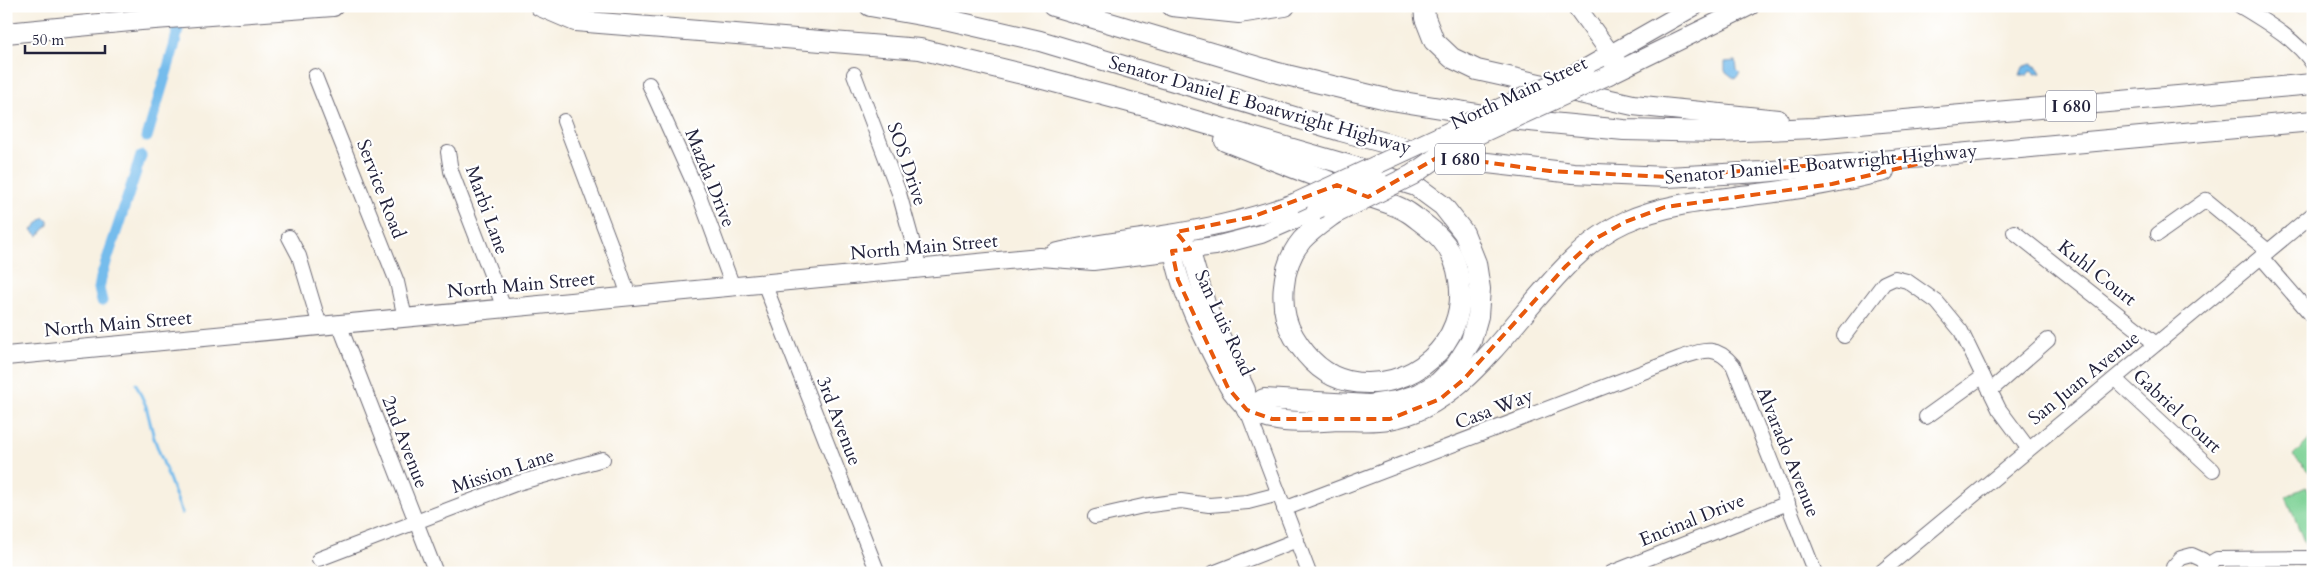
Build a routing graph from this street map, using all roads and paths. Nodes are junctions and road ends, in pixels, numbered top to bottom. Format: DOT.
graph roads {
  1 [pos="333,6"];
  2 [pos="540,6"];
  3 [pos="870,6"];
  4 [pos="1053,6"];
  5 [pos="1172,6"];
  6 [pos="1285,6"];
  7 [pos="1424,6"];
  8 [pos="1576,6"];
  9 [pos="1696,6"];
  10 [pos="1750,6"];
  11 [pos="2240,6"];
  12 [pos="140,13"];
  13 [pos="6,20"];
  14 [pos="6,33"];
  15 [pos="2313,64"];
  16 [pos="1614,66"];
  17 [pos="854,74"];
  18 [pos="315,76"];
  19 [pos="650,84"];
  20 [pos="2309,84"];
  21 [pos="1141,105"];
  22 [pos="564,121"];
  23 [pos="2313,121"];
  24 [pos="1838,127"];
  25 [pos="1452,147"];
  26 [pos="448,152"];
  27 [pos="1964,153"];
  28 [pos="1325,212"];
  29 [pos="2313,214"];
  30 [pos="1176,232"];
  31 [pos="2014,232"];
  32 [pos="2158,234"];
  33 [pos="289,237"];
  34 [pos="1190,248"];
  35 [pos="1172,252"];
  36 [pos="2264,254"];
  37 [pos="1040,257"];
  38 [pos="920,268"];
  39 [pos="764,284"];
  40 [pos="733,286"];
  41 [pos="628,296"];
  42 [pos="504,308"];
  43 [pos="2313,317"];
  44 [pos="405,318"];
  45 [pos="339,324"];
  46 [pos="320,326"];
  47 [pos="1844,336"];
  48 [pos="2048,340"];
  49 [pos="2156,344"];
  50 [pos="1718,351"];
  51 [pos="6,356"];
  52 [pos="1983,376"];
  53 [pos="2115,379"];
  54 [pos="1990,391"];
  55 [pos="1247,410"];
  56 [pos="1926,417"];
  57 [pos="2028,448"];
  58 [pos="603,459"];
  59 [pos="2213,470"];
  60 [pos="1278,494"];
  61 [pos="1788,503"];
  62 [pos="1284,509"];
  63 [pos="1095,517"];
  64 [pos="415,521"];
  65 [pos="1297,540"];
  66 [pos="2313,558"];
  67 [pos="319,559"];
  68 [pos="2207,569"];
  69 [pos="436,573"];
  70 [pos="878,573"];
  71 [pos="1212,573"];
  72 [pos="1309,573"];
  73 [pos="1610,573"];
  74 [pos="1815,573"];
  75 [pos="1880,573"];
  76 [pos="2173,573"];
  1 -- 12 [label="highway"];
  2 -- 21 [label="highway"];
  3 -- 27 [label="highway, Senator Daniel E Boatwright Highway / I 680"];
  4 -- 24 [label="highway, Senator Daniel E Boatwright Highway / I 680"];
  5 -- 6 [label="highway"];
  7 -- 24 [label="highway"];
  8 -- 16 [label="main road"];
  9 -- 16 [label="main road, North Main Street"];
  10 -- 16 [label="main road, North Main Street"];
  11 -- 15 [label="street"];
  12 -- 13 [label="highway"];
  12 -- 14 [label="highway"];
  16 -- 25 [label="main road, North Main Street, bridge"];
  16 -- 30 [label="main road, North Main Street, bridge"];
  17 -- 38 [label="street, SOS Drive"];
  18 -- 44 [label="street, Service Road"];
  19 -- 40 [label="street, Mazda Drive"];
  20 -- 24 [label="highway, Senator Daniel E Boatwright Highway / I 680"];
  21 -- 28 [label="highway"];
  21 -- 55 [label="highway"];
  22 -- 41 [label="street"];
  23 -- 27 [label="highway, Senator Daniel E Boatwright Highway / I 680"];
  25 -- 28 [label="highway, bridge"];
  26 -- 42 [label="street, Marbi Lane"];
  27 -- 55 [label="highway"];
  28 -- 34 [label="main road, North Main Street"];
  29 -- 36 [label="street, San Juan Avenue"];
  30 -- 34 [label="main road, San Luis Road"];
  30 -- 35 [label="main road, San Luis Road"];
  30 -- 37 [label="main road, North Main Street"];
  31 -- 49 [label="street, Kuhl Court"];
  32 -- 36 [label="street"];
  33 -- 46 [label="street"];
  34 -- 35 [label="main road, North Main Street"];
  34 -- 55 [label="main road, San Luis Road"];
  35 -- 37 [label="main road, North Main Street"];
  35 -- 55 [label="main road, San Luis Road"];
  36 -- 43 [label="street"];
  36 -- 49 [label="street, San Juan Avenue"];
  37 -- 38 [label="main road, North Main Street"];
  38 -- 39 [label="main road, North Main Street"];
  39 -- 40 [label="main road, North Main Street"];
  39 -- 70 [label="street, 3rd Avenue"];
  40 -- 41 [label="main road, North Main Street"];
  41 -- 42 [label="main road, North Main Street"];
  42 -- 44 [label="main road, North Main Street"];
  44 -- 45 [label="main road, North Main Street"];
  45 -- 46 [label="main road, North Main Street"];
  45 -- 64 [label="street, 2nd Avenue"];
  46 -- 51 [label="main road, North Main Street"];
  47 -- 52 [label="street"];
  48 -- 54 [label="street"];
  49 -- 53 [label="street, San Juan Avenue"];
  50 -- 61 [label="street, Alvarado Avenue"];
  50 -- 62 [label="street, Casa Way"];
  52 -- 54 [label="street"];
  52 -- 56 [label="street"];
  53 -- 57 [label="street, San Juan Avenue"];
  53 -- 59 [label="street, Gabriel Court"];
  54 -- 57 [label="street"];
  55 -- 60 [label="street, San Luis Road"];
  57 -- 75 [label="street, San Juan Avenue"];
  58 -- 64 [label="street, Mission Lane"];
  60 -- 62 [label="street, San Luis Road"];
  60 -- 63 [label="street"];
  61 -- 73 [label="street, Encinal Drive"];
  61 -- 74 [label="street, Alvarado Avenue"];
  62 -- 65 [label="street, San Luis Road"];
  64 -- 67 [label="street, Mission Lane"];
  64 -- 69 [label="street, 2nd Avenue"];
  65 -- 71 [label="street"];
  65 -- 72 [label="street, San Luis Road"];
  66 -- 68 [label="street"];
  68 -- 76 [label="street"];
}
